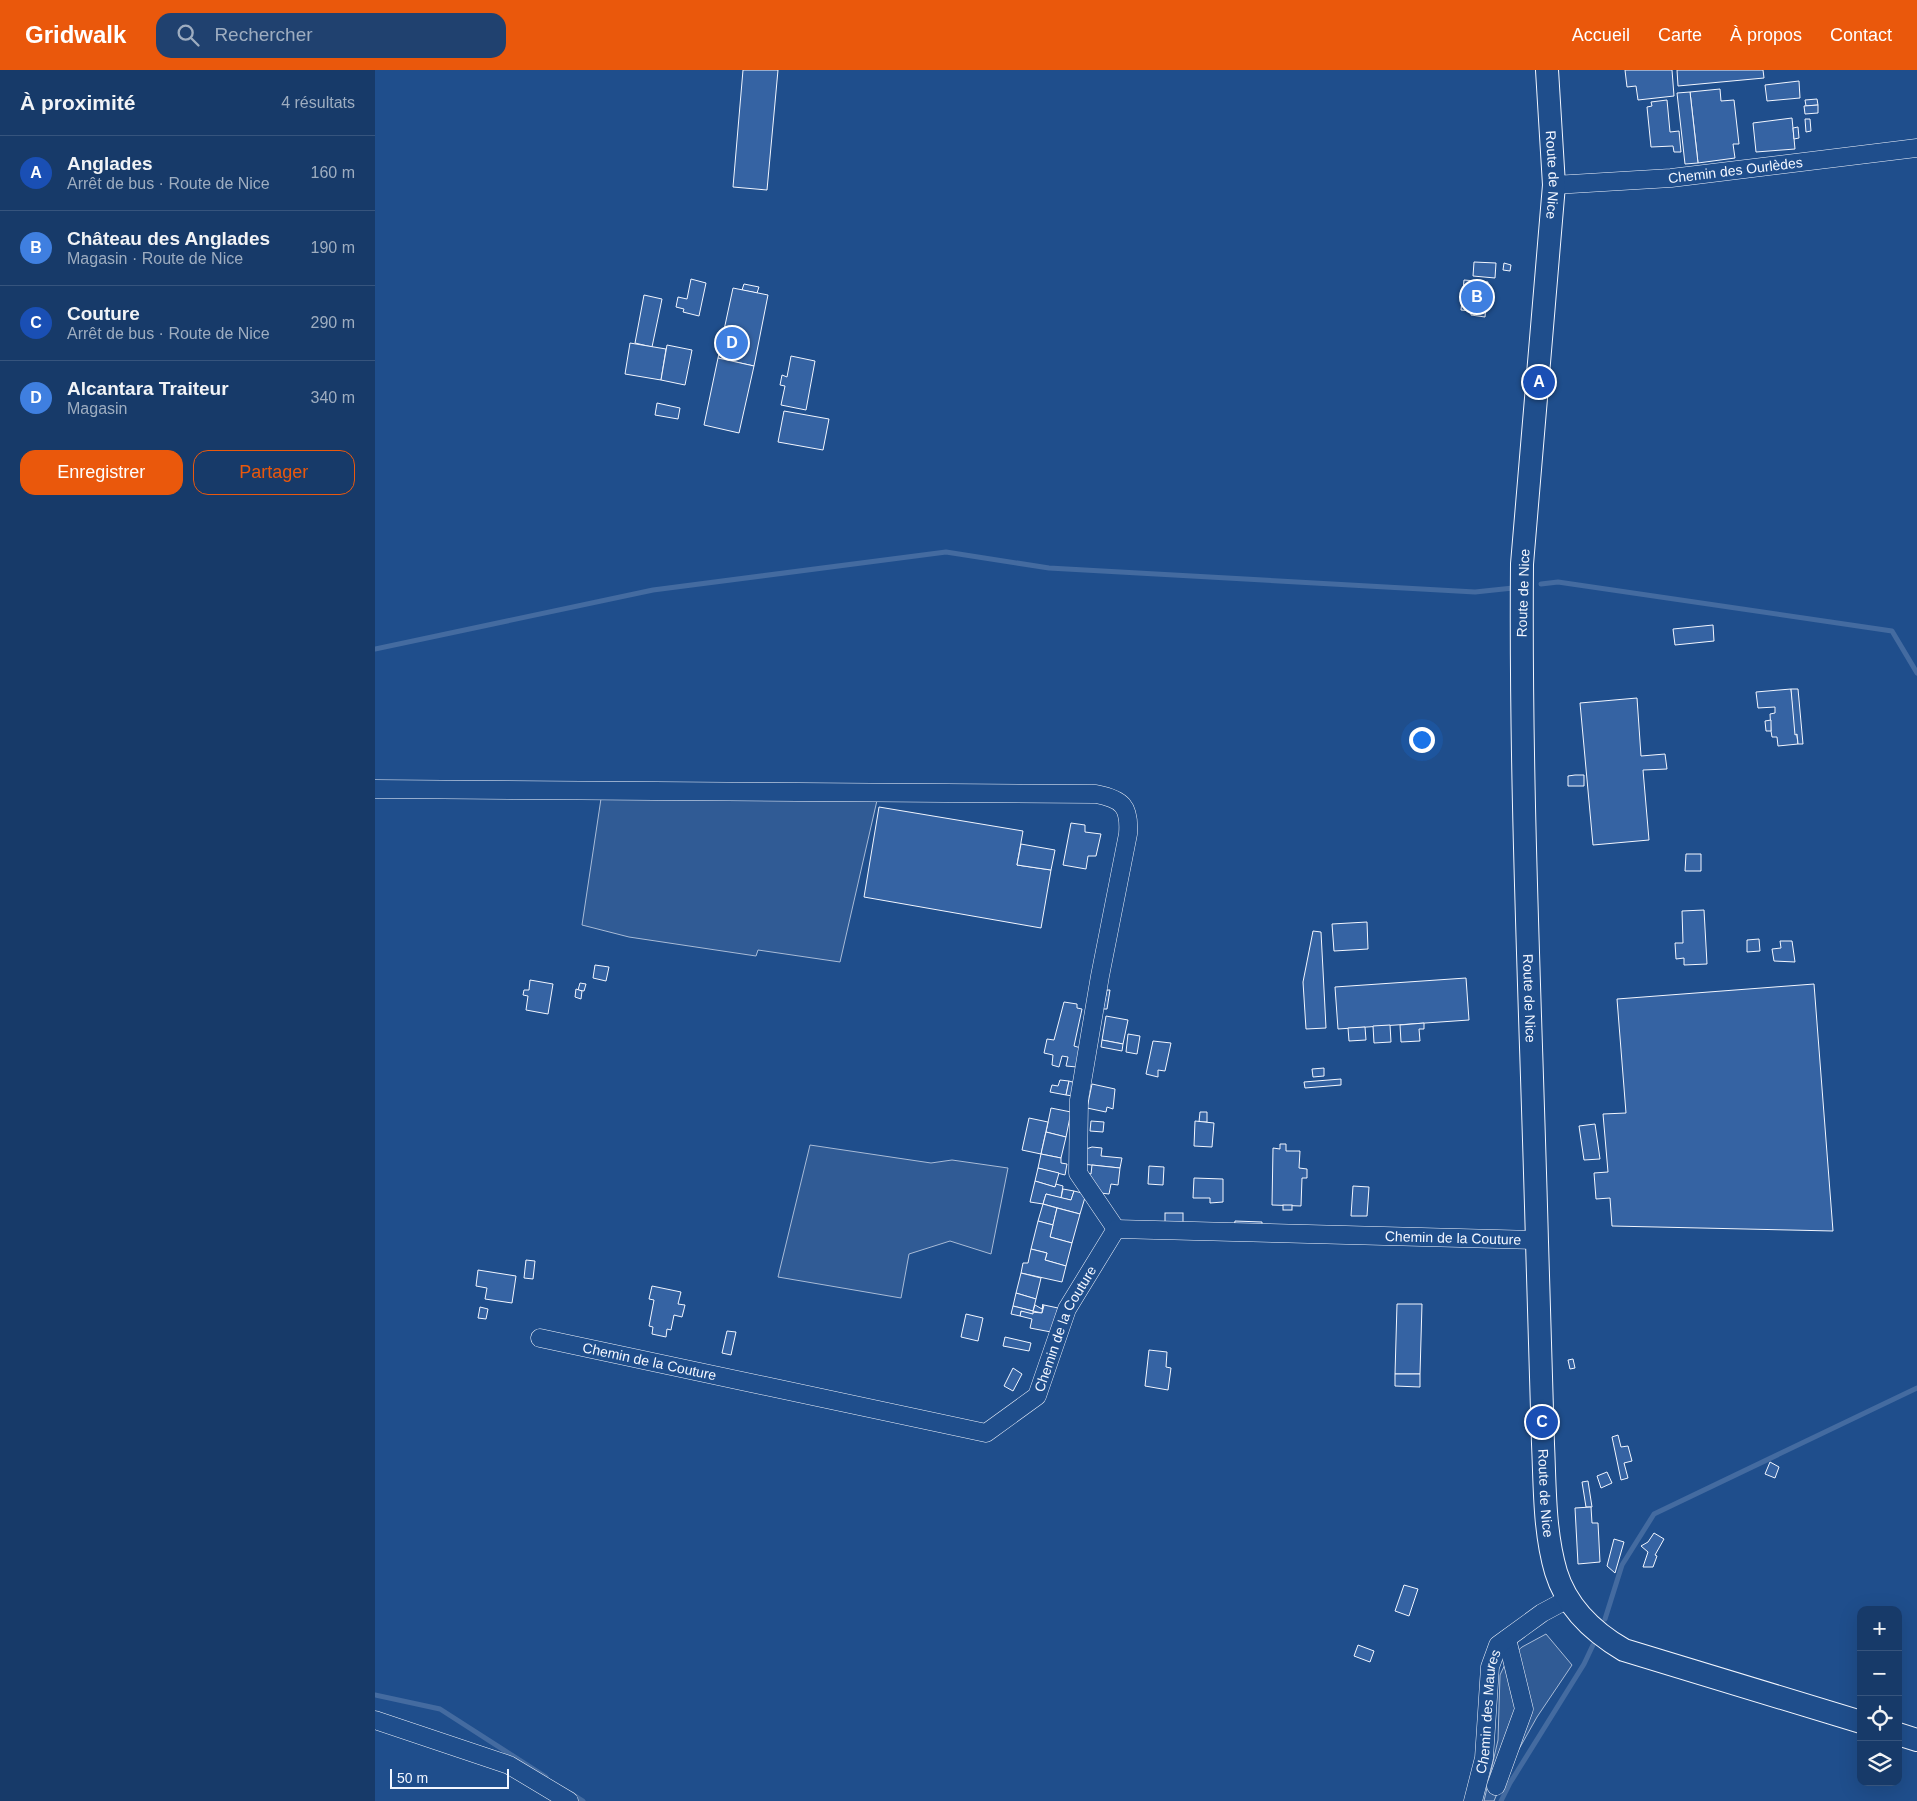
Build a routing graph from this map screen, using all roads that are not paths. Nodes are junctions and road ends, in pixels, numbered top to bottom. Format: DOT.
graph roads {
  1 [pos="1547,70"];
  2 [pos="1917,148"];
  3 [pos="1554,185"];
  4 [pos="375,789"];
  5 [pos="1116,1229"];
  6 [pos="1537,1240"];
  7 [pos="540,1338"];
  8 [pos="1568,1599"];
  9 [pos="1507,1638"];
  10 [pos="375,1720"];
  11 [pos="1857,1721"];
  12 [pos="1902,1735"];
  13 [pos="1917,1740"];
  14 [pos="1496,1786"];
  15 [pos="569,1801"];
  16 [pos="1473,1801"];
  1 -- 3 [label="main road, Route de Nice"];
  2 -- 3 [label="street, Chemin des Ourlèdes"];
  3 -- 6 [label="main road, Route de Nice"];
  4 -- 5 [label="street"];
  5 -- 6 [label="street, Chemin de la Couture"];
  5 -- 7 [label="street, Chemin de la Couture"];
  6 -- 8 [label="main road, Route de Nice"];
  8 -- 9 [label="street, Chemin des Maures"];
  8 -- 11 [label="main road, Route de Nice"];
  9 -- 14 [label="street"];
  9 -- 16 [label="street, Chemin des Maures"];
  10 -- 15 [label="street"];
  12 -- 13 [label="main road"];
}
